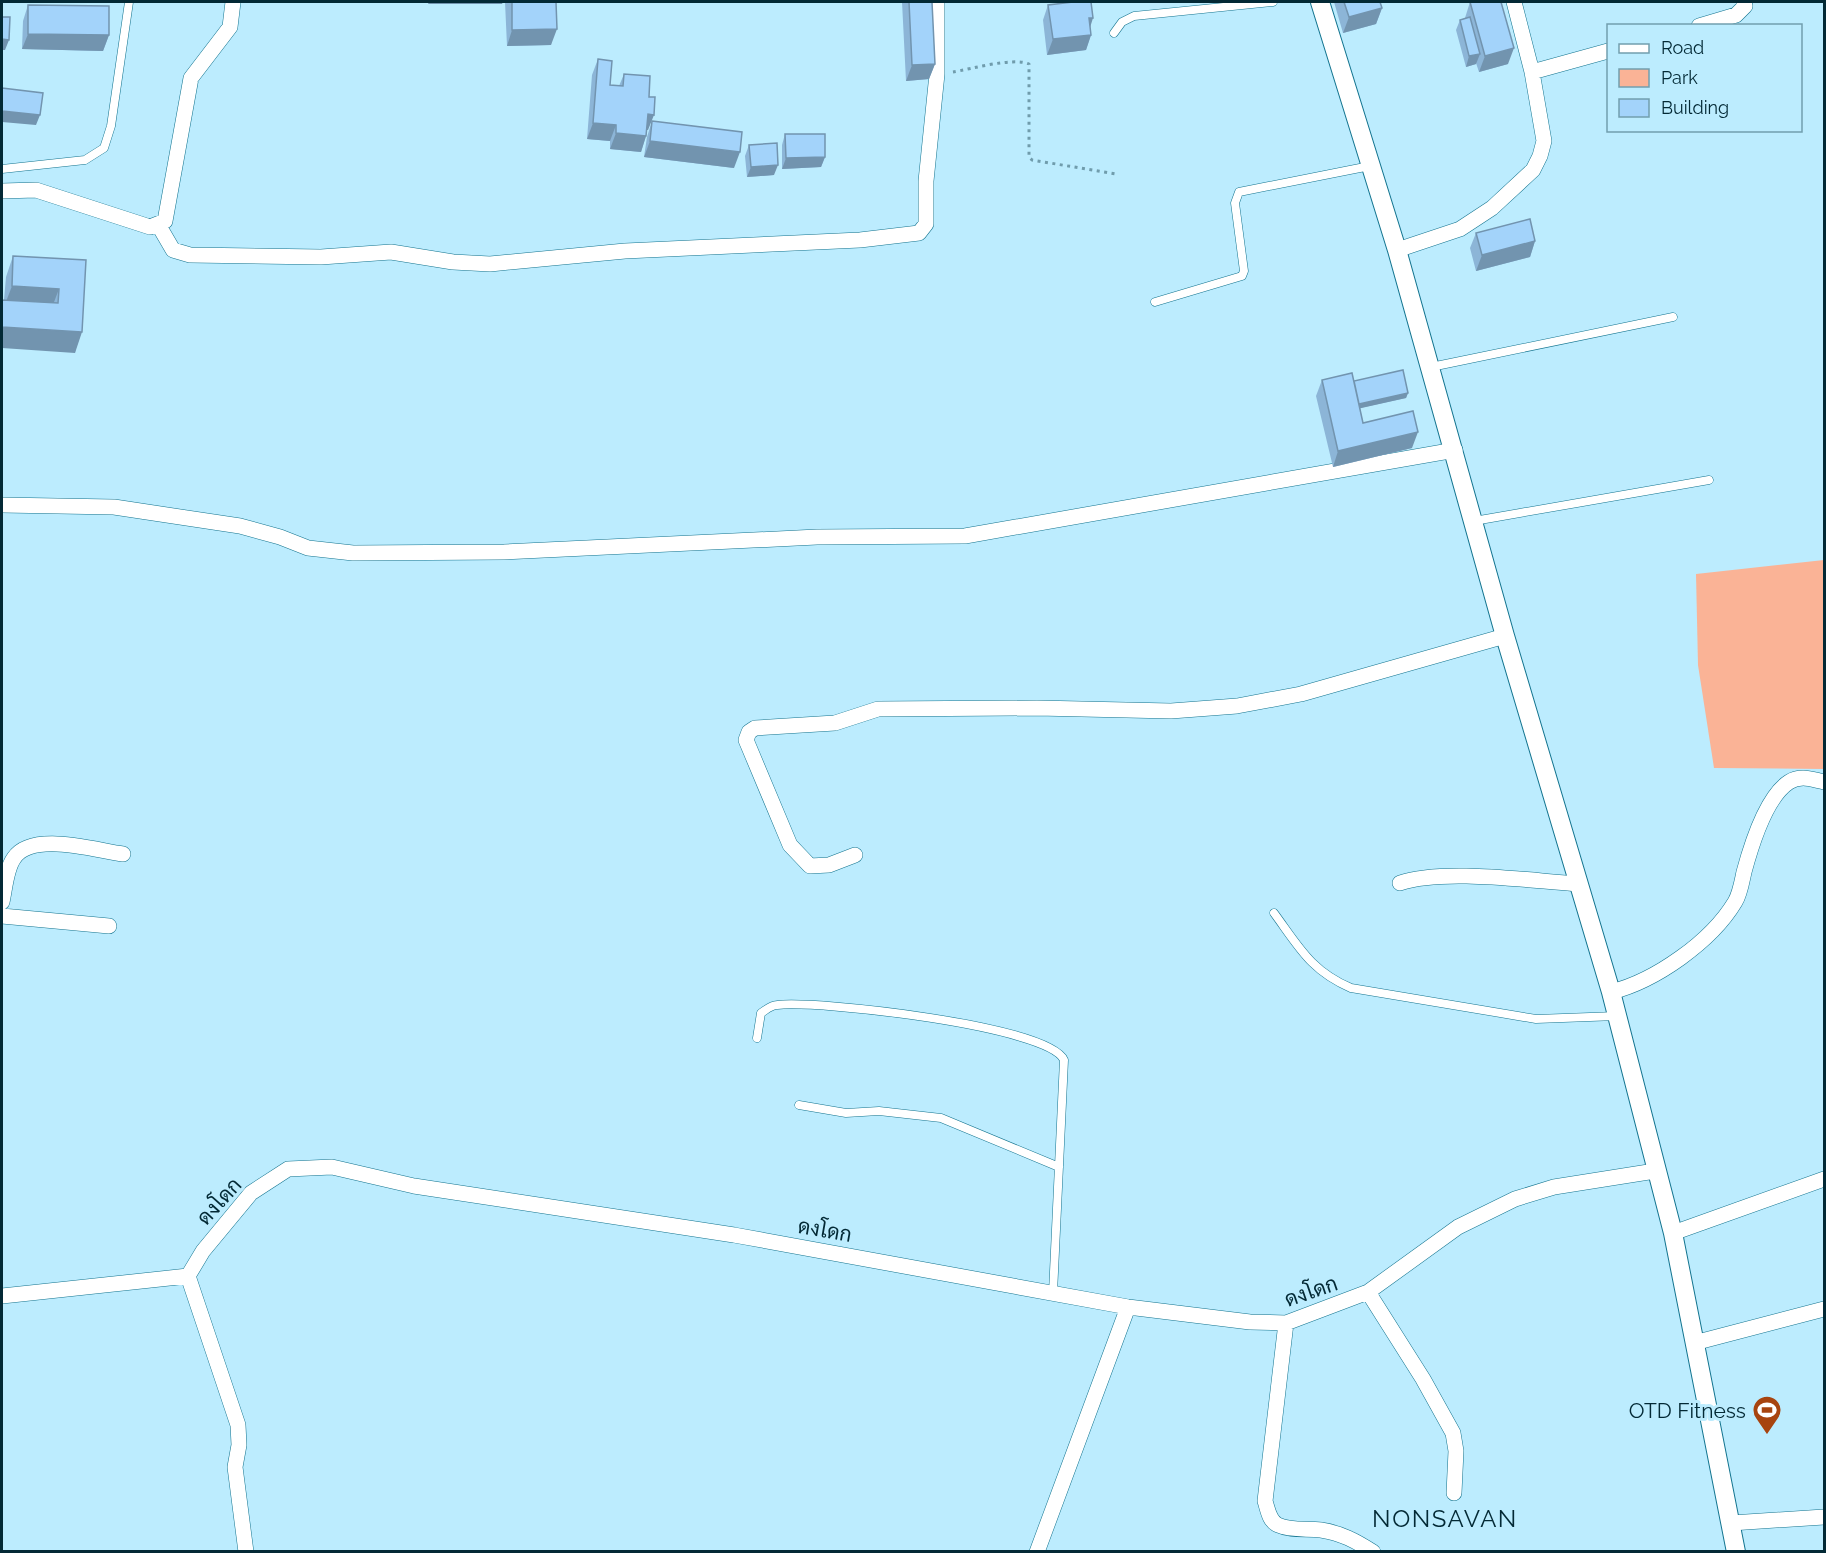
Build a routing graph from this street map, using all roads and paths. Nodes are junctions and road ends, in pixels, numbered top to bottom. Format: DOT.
graph roads {
  1 [pos="129,2"];
  2 [pos="233,2"];
  3 [pos="937,2"];
  4 [pos="1273,2"];
  5 [pos="1320,2"];
  6 [pos="1514,2"];
  7 [pos="1744,2"];
  8 [pos="1706,24"];
  9 [pos="1114,33"];
  10 [pos="1607,51"];
  11 [pos="1532,72"];
  12 [pos="937,74"];
  13 [pos="1371,166"];
  14 [pos="2,169"];
  15 [pos="1116,174"];
  16 [pos="2,191"];
  17 [pos="159,226"];
  18 [pos="1397,250"];
  19 [pos="1155,302"];
  20 [pos="1673,317"];
  21 [pos="1431,367"];
  22 [pos="1455,450"];
  23 [pos="1709,480"];
  24 [pos="2,505"];
  25 [pos="1474,521"];
  26 [pos="1505,636"];
  27 [pos="1824,782"];
  28 [pos="123,854"];
  29 [pos="855,855"];
  30 [pos="1400,883"];
  31 [pos="1579,884"];
  32 [pos="2,902"];
  33 [pos="1274,913"];
  34 [pos="2,916"];
  35 [pos="109,926"];
  36 [pos="1611,993"];
  37 [pos="1617,1016"];
  38 [pos="757,1038"];
  39 [pos="799,1105"];
  40 [pos="1059,1167"];
  41 [pos="1655,1171"];
  42 [pos="1824,1179"];
  43 [pos="1673,1233"];
  44 [pos="188,1276"];
  45 [pos="1368,1292"];
  46 [pos="1053,1293"];
  47 [pos="2,1296"];
  48 [pos="1128,1307"];
  49 [pos="1824,1309"];
  50 [pos="1286,1323"];
  51 [pos="1694,1343"];
  52 [pos="1454,1493"];
  53 [pos="1824,1517"];
  54 [pos="1731,1522"];
  55 [pos="246,1551"];
  56 [pos="1036,1551"];
  57 [pos="1373,1551"];
  58 [pos="1736,1551"];
  1 -- 14 [label="lane"];
  2 -- 17 [label="street"];
  3 -- 12 [label="street"];
  4 -- 9 [label="lane"];
  5 -- 13 [label="street"];
  6 -- 11 [label="street"];
  7 -- 8 [label="street"];
  10 -- 11 [label="street"];
  11 -- 18 [label="street"];
  12 -- 15 [label="path"];
  12 -- 17 [label="street"];
  13 -- 18 [label="street"];
  13 -- 19 [label="lane"];
  16 -- 17 [label="street"];
  18 -- 21 [label="street"];
  20 -- 21 [label="lane"];
  21 -- 22 [label="street"];
  22 -- 24 [label="street"];
  22 -- 25 [label="street"];
  23 -- 25 [label="lane"];
  25 -- 26 [label="street"];
  26 -- 29 [label="street"];
  26 -- 31 [label="street"];
  27 -- 36 [label="street"];
  28 -- 32 [label="street"];
  30 -- 31 [label="street"];
  31 -- 36 [label="street"];
  33 -- 37 [label="lane"];
  34 -- 35 [label="street"];
  36 -- 37 [label="street"];
  37 -- 41 [label="street"];
  38 -- 40 [label="lane"];
  39 -- 40 [label="lane"];
  40 -- 46 [label="lane"];
  41 -- 43 [label="street"];
  41 -- 45 [label="street, ดงโดก"];
  42 -- 43 [label="street"];
  43 -- 51 [label="street"];
  44 -- 46 [label="street, ดงโดก"];
  44 -- 47 [label="street"];
  44 -- 55 [label="street"];
  45 -- 50 [label="street, ดงโดก"];
  45 -- 52 [label="street"];
  46 -- 48 [label="street, ดงโดก"];
  48 -- 50 [label="street, ดงโดก"];
  48 -- 56 [label="street"];
  49 -- 51 [label="street"];
  50 -- 57 [label="street"];
  51 -- 54 [label="street"];
  53 -- 54 [label="street"];
  54 -- 58 [label="street"];
}
